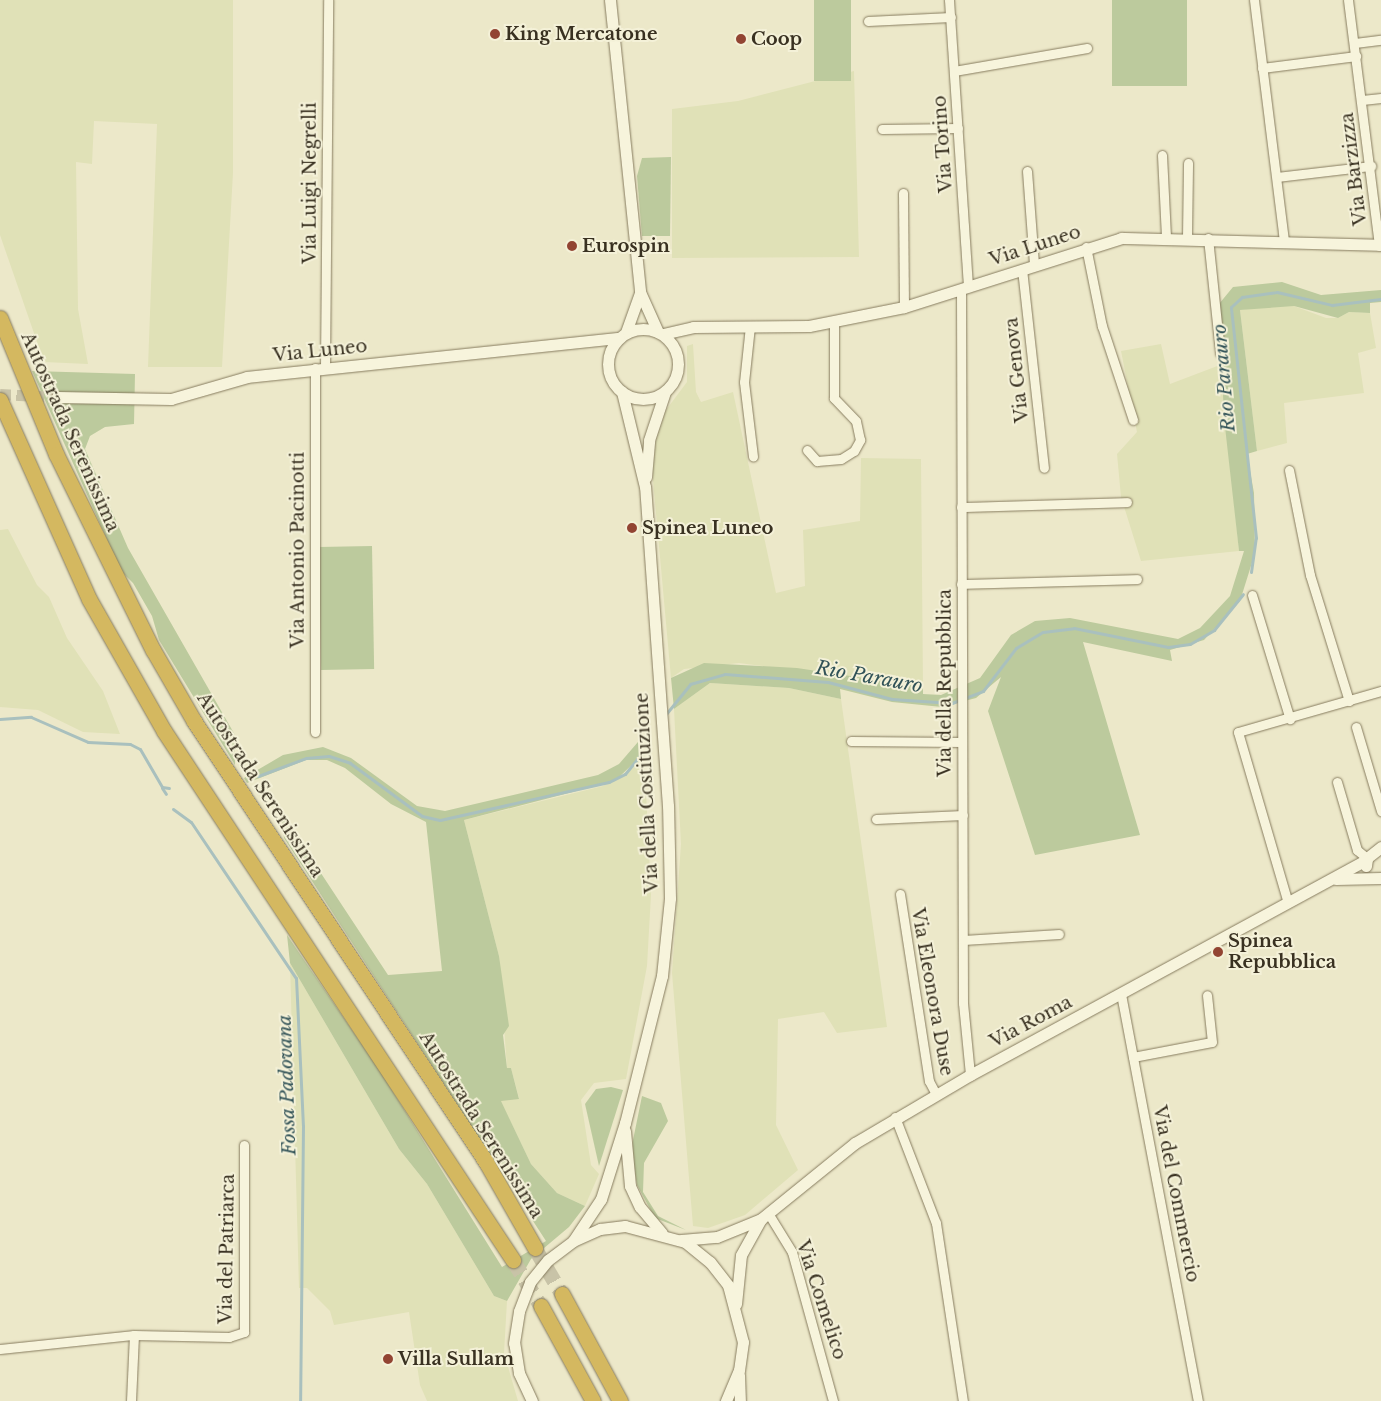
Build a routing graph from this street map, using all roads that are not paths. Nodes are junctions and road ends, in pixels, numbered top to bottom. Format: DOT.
graph roads {
  1 [pos="328,0"];
  2 [pos="610,0"];
  3 [pos="949,0"];
  4 [pos="1254,0"];
  5 [pos="1348,0"];
  6 [pos="950,17"];
  7 [pos="868,21"];
  8 [pos="1381,40"];
  9 [pos="1354,42"];
  10 [pos="1087,48"];
  11 [pos="1356,56"];
  12 [pos="1262,68"];
  13 [pos="954,71"];
  14 [pos="1381,98"];
  15 [pos="1362,100"];
  16 [pos="958,128"];
  17 [pos="882,129"];
  18 [pos="1162,155"];
  19 [pos="1188,163"];
  20 [pos="1371,166"];
  21 [pos="1027,171"];
  22 [pos="1277,177"];
  23 [pos="903,193"];
  24 [pos="1166,237"];
  25 [pos="1187,237"];
  26 [pos="1208,238"];
  27 [pos="1284,242"];
  28 [pos="1380,246"];
  29 [pos="1086,248"];
  30 [pos="1034,265"];
  31 [pos="1022,269"];
  32 [pos="965,288"];
  33 [pos="640,292"];
  34 [pos="904,307"];
  35 [pos="0,318"];
  36 [pos="834,321"];
  37 [pos="750,326"];
  38 [pos="705,327"];
  39 [pos="661,333"];
  40 [pos="623,335"];
  41 [pos="590,344"];
  42 [pos="677,351"];
  43 [pos="1220,353"];
  44 [pos="608,364"];
  45 [pos="320,367"];
  46 [pos="622,392"];
  47 [pos="665,392"];
  48 [pos="57,397"];
  49 [pos="0,400"];
  50 [pos="1133,420"];
  51 [pos="807,450"];
  52 [pos="753,456"];
  53 [pos="1044,468"];
  54 [pos="1289,470"];
  55 [pos="645,487"];
  56 [pos="1127,502"];
  57 [pos="961,507"];
  58 [pos="1137,579"];
  59 [pos="961,584"];
  60 [pos="1252,595"];
  61 [pos="1381,691"];
  62 [pos="1349,701"];
  63 [pos="1290,719"];
  64 [pos="1356,726"];
  65 [pos="314,732"];
  66 [pos="851,741"];
  67 [pos="962,742"];
  68 [pos="1337,782"];
  69 [pos="1381,811"];
  70 [pos="963,815"];
  71 [pos="876,819"];
  72 [pos="1381,846"];
  73 [pos="1366,859"];
  74 [pos="1378,878"];
  75 [pos="1332,880"];
  76 [pos="900,894"];
  77 [pos="1288,903"];
  78 [pos="1059,934"];
  79 [pos="964,940"];
  80 [pos="1121,994"];
  81 [pos="1207,995"];
  82 [pos="1133,1057"];
  83 [pos="970,1075"];
  84 [pos="936,1094"];
  85 [pos="895,1117"];
  86 [pos="625,1124"];
  87 [pos="244,1145"];
  88 [pos="764,1216"];
  89 [pos="662,1232"];
  90 [pos="681,1240"];
  91 [pos="573,1241"];
  92 [pos="535,1248"];
  93 [pos="514,1260"];
  94 [pos="562,1294"];
  95 [pos="736,1304"];
  96 [pos="541,1306"];
  97 [pos="134,1335"];
  98 [pos="0,1349"];
  99 [pos="739,1370"];
  100 [pos="523,1384"];
  101 [pos="131,1401"];
  102 [pos="527,1401"];
  103 [pos="532,1401"];
  104 [pos="593,1401"];
  105 [pos="620,1401"];
  106 [pos="726,1401"];
  107 [pos="740,1401"];
  108 [pos="833,1401"];
  109 [pos="963,1401"];
  110 [pos="1198,1401"];
  1 -- 45 [label="street, Via Luigi Negrelli"];
  2 -- 33 [label="street"];
  3 -- 6 [label="street, Via Torino"];
  4 -- 12 [label="street"];
  5 -- 9 [label="street, Via Barzizza"];
  6 -- 7 [label="street"];
  6 -- 13 [label="street, Via Torino"];
  8 -- 9 [label="street"];
  9 -- 11 [label="street, Via Barzizza"];
  10 -- 13 [label="street"];
  11 -- 12 [label="street"];
  11 -- 15 [label="street, Via Barzizza"];
  12 -- 22 [label="street"];
  13 -- 16 [label="street, Via Torino"];
  14 -- 15 [label="street"];
  15 -- 20 [label="street, Via Barzizza"];
  16 -- 17 [label="street"];
  16 -- 32 [label="street, Via Torino"];
  18 -- 24 [label="street"];
  19 -- 25 [label="street"];
  20 -- 22 [label="street"];
  20 -- 28 [label="street, Via Barzizza"];
  21 -- 30 [label="street"];
  22 -- 27 [label="street"];
  23 -- 34 [label="street"];
  24 -- 25 [label="street, Via Luneo"];
  24 -- 29 [label="street, Via Luneo"];
  25 -- 26 [label="street, Via Luneo"];
  26 -- 27 [label="street, Via Luneo"];
  26 -- 43 [label="street"];
  27 -- 28 [label="street, Via Luneo"];
  29 -- 30 [label="street, Via Luneo"];
  29 -- 50 [label="street"];
  30 -- 31 [label="street, Via Luneo"];
  31 -- 32 [label="street, Via Luneo"];
  31 -- 53 [label="street, Via Genova"];
  32 -- 34 [label="street, Via Luneo"];
  32 -- 57 [label="street, Via della Repubblica"];
  33 -- 39 [label="street"];
  33 -- 40 [label="street"];
  34 -- 36 [label="street, Via Luneo"];
  35 -- 92 [label="highway, Autostrada Serenissima"];
  36 -- 37 [label="street, Via Luneo"];
  36 -- 51 [label="street"];
  37 -- 38 [label="street, Via Luneo"];
  37 -- 52 [label="street"];
  38 -- 39 [label="street, Via Luneo"];
  38 -- 42 [label="street, Via Luneo"];
  39 -- 40 [label="street"];
  39 -- 42 [label="street"];
  40 -- 41 [label="street, Via Luneo"];
  40 -- 44 [label="street"];
  41 -- 44 [label="street"];
  41 -- 45 [label="street, Via Luneo"];
  42 -- 47 [label="street"];
  44 -- 46 [label="street"];
  45 -- 48 [label="street, Via Luneo"];
  45 -- 65 [label="street, Via Antonio Pacinotti"];
  46 -- 47 [label="street"];
  46 -- 55 [label="street, Via della Costituzione"];
  47 -- 55 [label="street, Via della Costituzione"];
  49 -- 93 [label="highway"];
  54 -- 62 [label="street"];
  55 -- 86 [label="street, Via della Costituzione"];
  56 -- 57 [label="street"];
  57 -- 59 [label="street, Via della Repubblica"];
  58 -- 59 [label="street"];
  59 -- 67 [label="street, Via della Repubblica"];
  60 -- 63 [label="street"];
  61 -- 62 [label="street"];
  62 -- 63 [label="street"];
  63 -- 77 [label="street"];
  64 -- 69 [label="street"];
  66 -- 67 [label="street"];
  67 -- 70 [label="street, Via della Repubblica"];
  68 -- 73 [label="street"];
  70 -- 71 [label="street"];
  70 -- 79 [label="street, Via della Repubblica"];
  72 -- 73 [label="street, Via Roma"];
  73 -- 74 [label="street, Via Roma"];
  73 -- 75 [label="street, Via Roma"];
  74 -- 75 [label="street, Via Roma"];
  75 -- 77 [label="street, Via Roma"];
  76 -- 84 [label="street, Via Eleonora Duse"];
  77 -- 80 [label="street, Via Roma"];
  78 -- 79 [label="street"];
  79 -- 83 [label="street, Via della Repubblica"];
  80 -- 82 [label="street, Via del Commercio"];
  80 -- 83 [label="street, Via Roma"];
  81 -- 82 [label="street"];
  82 -- 110 [label="street, Via del Commercio"];
  83 -- 84 [label="street, Via Roma"];
  84 -- 85 [label="street, Via Roma"];
  85 -- 88 [label="street, Via Roma"];
  85 -- 109 [label="street"];
  86 -- 89 [label="street"];
  86 -- 91 [label="street, Via della Costituzione"];
  87 -- 97 [label="street, Via del Patriarca"];
  88 -- 90 [label="street"];
  88 -- 95 [label="street"];
  88 -- 108 [label="street, Via Comelico"];
  89 -- 90 [label="street"];
  89 -- 91 [label="street"];
  90 -- 95 [label="street"];
  91 -- 100 [label="street"];
  94 -- 105 [label="highway"];
  95 -- 99 [label="street"];
  96 -- 104 [label="highway"];
  97 -- 98 [label="street, Via del Patriarca"];
  97 -- 101 [label="street"];
  99 -- 106 [label="street"];
  99 -- 107 [label="street"];
  100 -- 102 [label="street"];
  100 -- 103 [label="street"];
}
